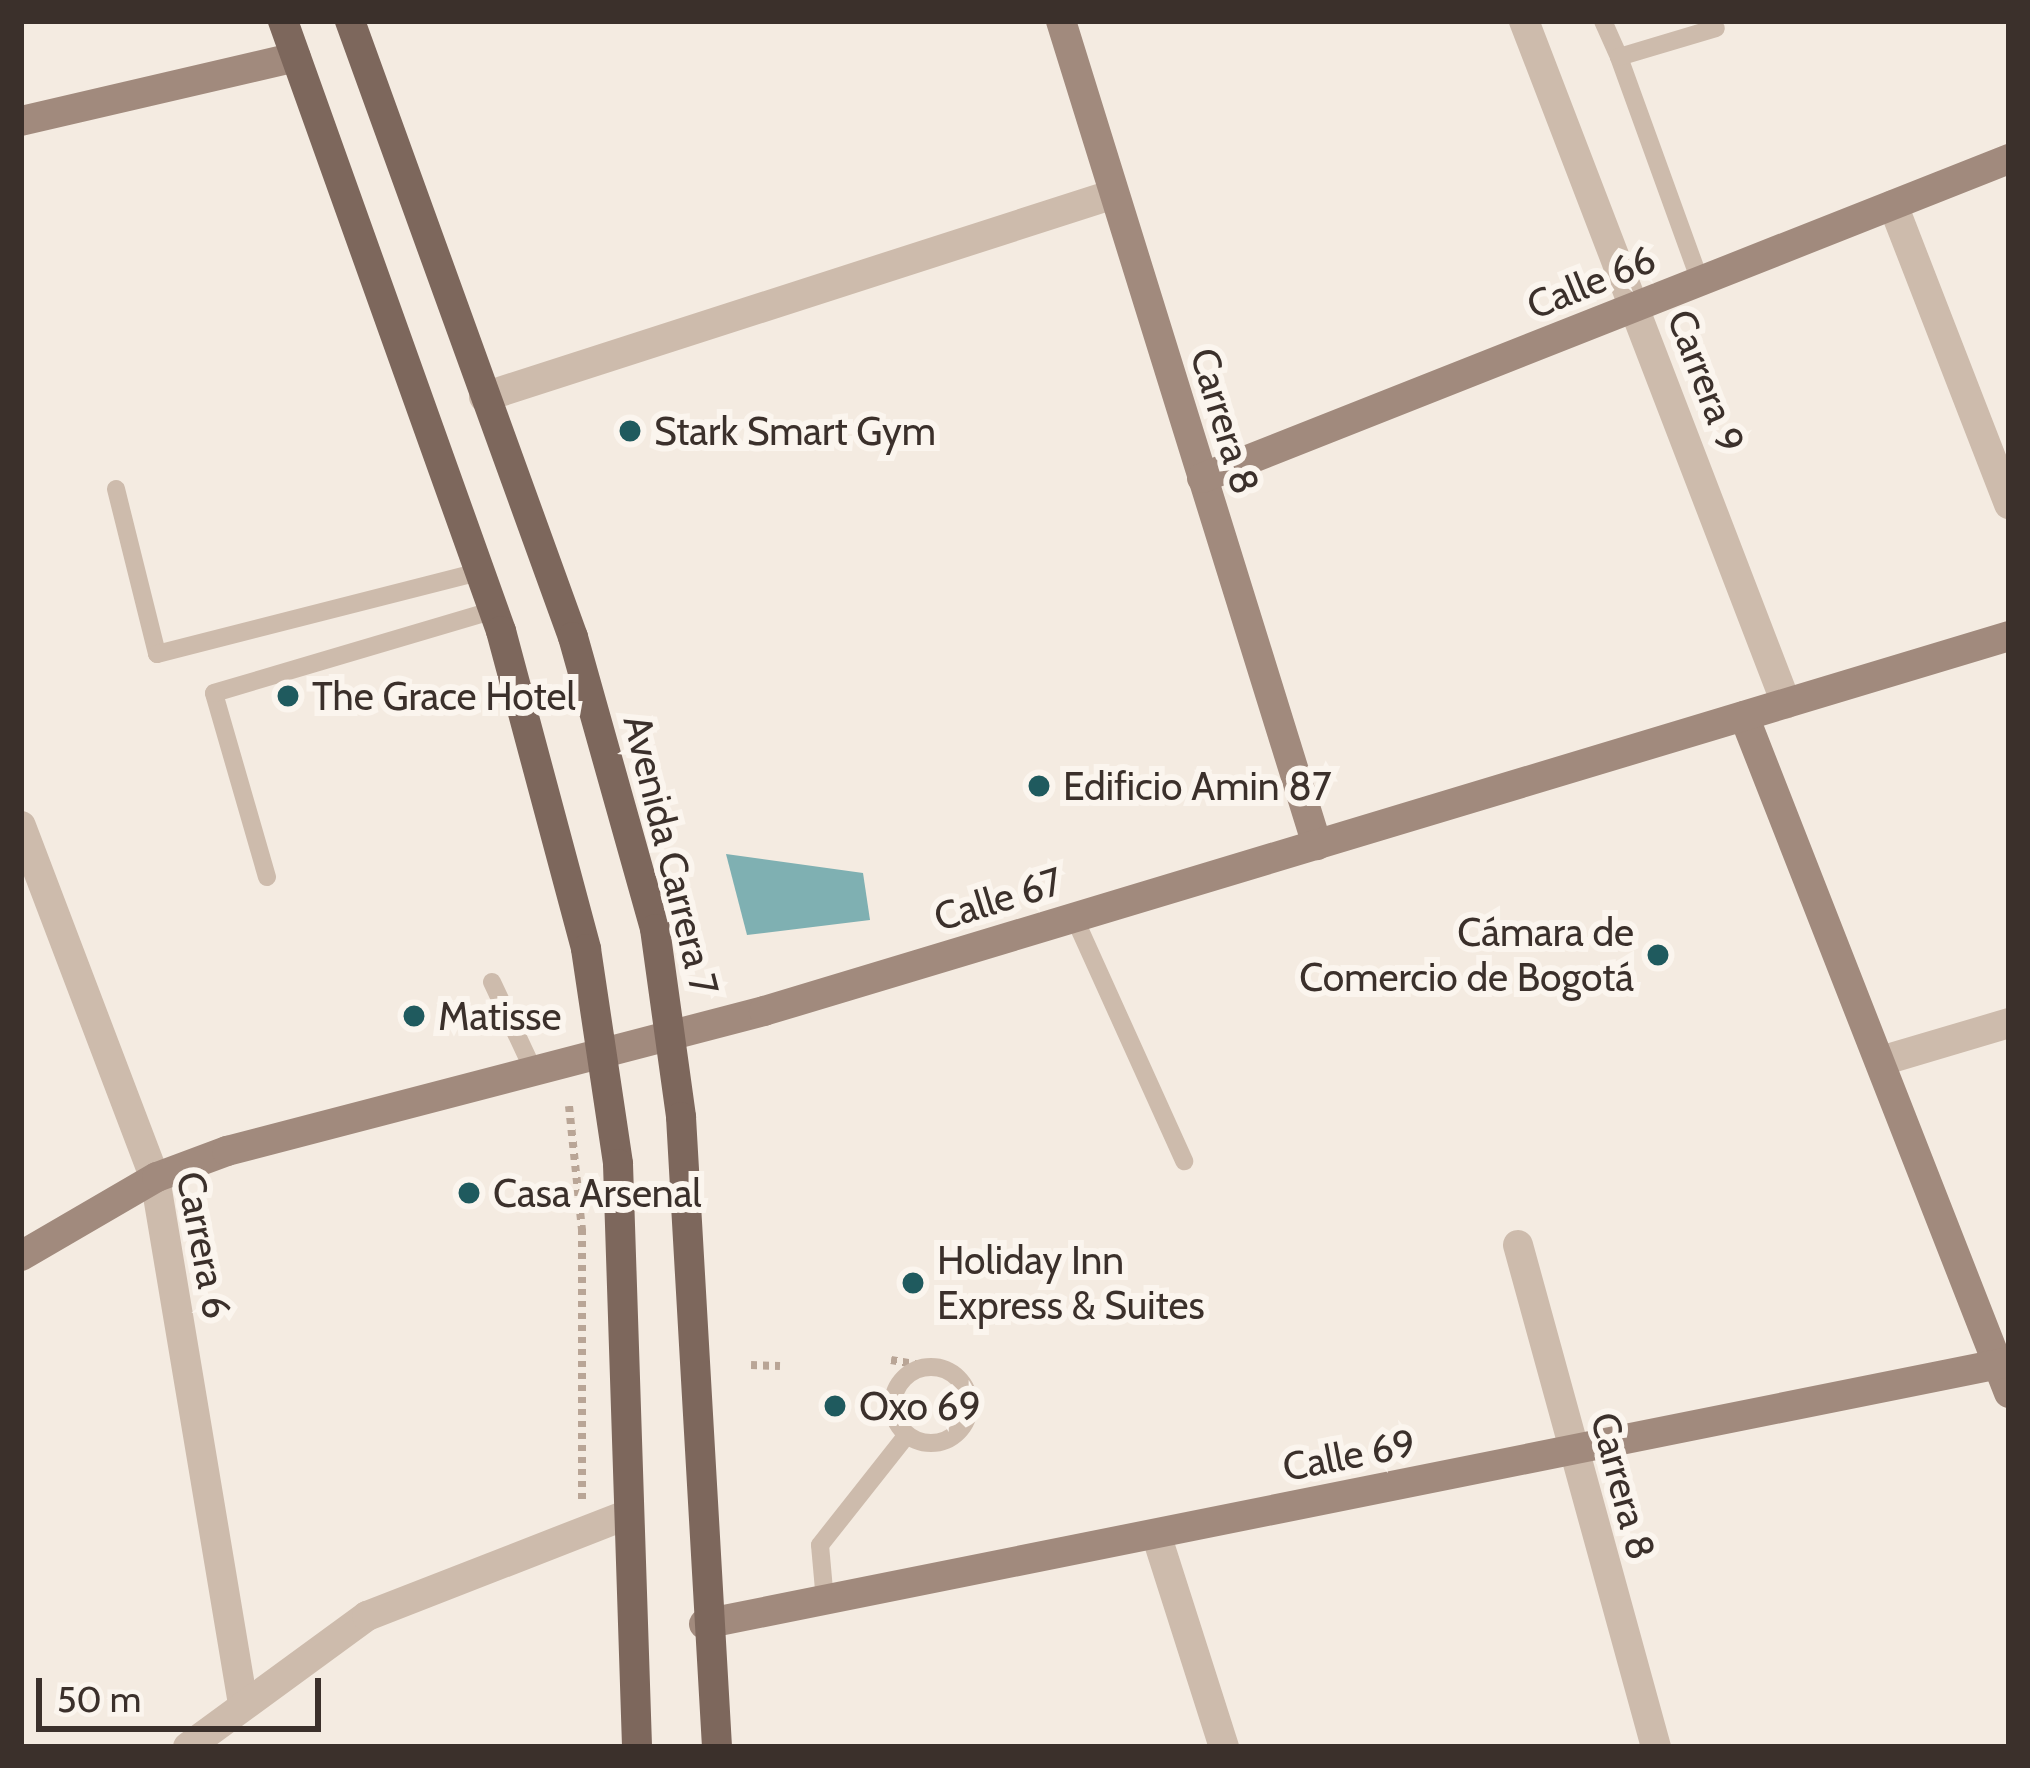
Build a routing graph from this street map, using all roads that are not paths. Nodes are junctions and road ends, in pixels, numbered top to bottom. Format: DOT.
graph roads {
  1 [pos="283,21"];
  2 [pos="350,21"];
  3 [pos="1061,21"];
  4 [pos="1524,21"];
  5 [pos="1603,21"];
  6 [pos="1716,28"];
  7 [pos="296,57"];
  8 [pos="1619,57"];
  9 [pos="21,121"];
  10 [pos="2009,159"];
  11 [pos="1114,194"];
  12 [pos="1894,205"];
  13 [pos="1700,281"];
  14 [pos="1636,306"];
  15 [pos="484,397"];
  16 [pos="1202,478"];
  17 [pos="116,488"];
  18 [pos="2009,505"];
  19 [pos="479,572"];
  20 [pos="494,610"];
  21 [pos="2009,636"];
  22 [pos="1786,704"];
  23 [pos="1744,716"];
  24 [pos="21,826"];
  25 [pos="1317,844"];
  26 [pos="267,877"];
  27 [pos="1074,917"];
  28 [pos="492,982"];
  29 [pos="2009,1023"];
  30 [pos="674,1036"];
  31 [pos="606,1054"];
  32 [pos="1882,1061"];
  33 [pos="535,1074"];
  34 [pos="1184,1160"];
  35 [pos="155,1178"];
  36 [pos="1518,1245"];
  37 [pos="21,1256"];
  38 [pos="2006,1373"];
  39 [pos="907,1435"];
  40 [pos="1572,1450"];
  41 [pos="623,1516"];
  42 [pos="1156,1534"];
  43 [pos="825,1601"];
  44 [pos="704,1624"];
  45 [pos="242,1698"];
  46 [pos="188,1747"];
  47 [pos="637,1747"];
  48 [pos="716,1747"];
  49 [pos="1224,1747"];
  50 [pos="1656,1747"];
  1 -- 7 [label="main road"];
  2 -- 15 [label="main road, Avenida Carrera 7"];
  3 -- 11 [label="street, Carrera 8"];
  4 -- 14 [label="street, Carrera 9"];
  5 -- 8 [label="lane"];
  6 -- 8 [label="lane"];
  7 -- 9 [label="street"];
  7 -- 19 [label="main road"];
  8 -- 13 [label="lane"];
  10 -- 12 [label="street, Calle 66"];
  11 -- 15 [label="street"];
  11 -- 16 [label="street, Carrera 8"];
  12 -- 13 [label="street, Calle 66"];
  12 -- 18 [label="street"];
  13 -- 14 [label="street, Calle 66"];
  14 -- 16 [label="street, Calle 66"];
  14 -- 22 [label="street, Carrera 9"];
  15 -- 30 [label="main road, Avenida Carrera 7"];
  16 -- 25 [label="street, Carrera 8"];
  17 -- 19 [label="lane"];
  19 -- 20 [label="main road"];
  20 -- 26 [label="lane"];
  20 -- 31 [label="main road"];
  21 -- 22 [label="street, Calle 67"];
  22 -- 23 [label="street, Calle 67"];
  23 -- 25 [label="street, Calle 67"];
  23 -- 32 [label="street"];
  24 -- 35 [label="street, Carrera 6"];
  25 -- 27 [label="street, Calle 67"];
  27 -- 30 [label="street, Calle 67"];
  27 -- 34 [label="lane"];
  28 -- 33 [label="lane"];
  29 -- 32 [label="street"];
  30 -- 31 [label="street, Calle 67"];
  30 -- 44 [label="main road, Avenida Carrera 7"];
  31 -- 33 [label="street, Calle 67"];
  31 -- 41 [label="main road"];
  32 -- 38 [label="street"];
  33 -- 35 [label="street, Calle 67"];
  35 -- 37 [label="street, Calle 67"];
  35 -- 45 [label="street, Carrera 6"];
  36 -- 40 [label="street, Carrera 8"];
  38 -- 40 [label="street, Calle 69"];
  39 -- 39 [label="lane"];
  39 -- 43 [label="lane"];
  40 -- 42 [label="street, Calle 69"];
  40 -- 50 [label="street, Carrera 8"];
  41 -- 45 [label="street"];
  41 -- 47 [label="main road"];
  42 -- 43 [label="street, Calle 69"];
  42 -- 49 [label="street"];
  43 -- 44 [label="street, Calle 69"];
  44 -- 48 [label="main road, Avenida Carrera 7"];
  45 -- 46 [label="street"];
}
